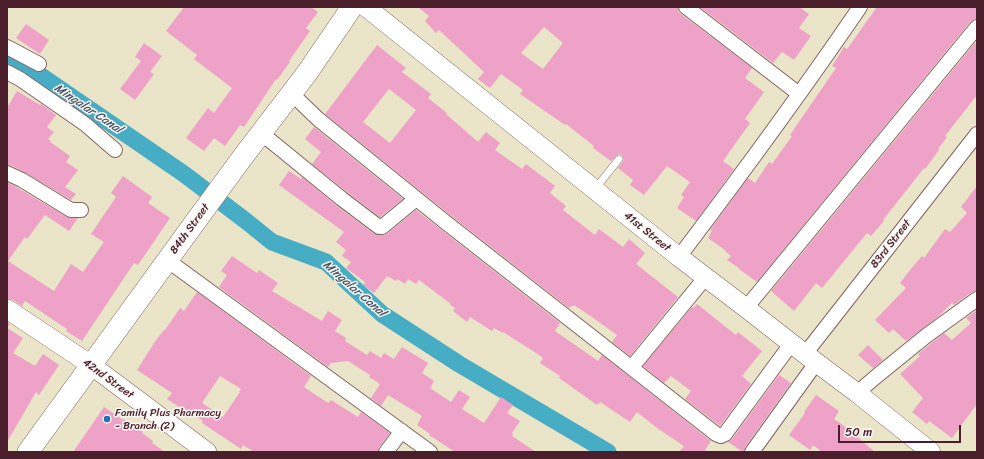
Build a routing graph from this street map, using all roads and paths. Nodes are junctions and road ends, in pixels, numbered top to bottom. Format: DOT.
graph roads {
  1 [pos="352,7"];
  2 [pos="366,7"];
  3 [pos="686,7"];
  4 [pos="860,7"];
  5 [pos="977,27"];
  6 [pos="7,47"];
  7 [pos="39,64"];
  8 [pos="7,72"];
  9 [pos="292,94"];
  10 [pos="799,94"];
  11 [pos="261,133"];
  12 [pos="977,134"];
  13 [pos="115,150"];
  14 [pos="619,159"];
  15 [pos="7,173"];
  16 [pos="595,189"];
  17 [pos="416,199"];
  18 [pos="81,210"];
  19 [pos="679,257"];
  20 [pos="167,260"];
  21 [pos="705,278"];
  22 [pos="977,299"];
  23 [pos="746,308"];
  24 [pos="7,309"];
  25 [pos="804,354"];
  26 [pos="91,365"];
  27 [pos="632,367"];
  28 [pos="857,393"];
  29 [pos="402,431"];
  30 [pos="28,452"];
  31 [pos="207,452"];
  32 [pos="386,452"];
  33 [pos="430,452"];
  34 [pos="752,452"];
  35 [pos="931,452"];
  1 -- 9 [label="main road, 84th Street"];
  2 -- 16 [label="street, 41st Street"];
  3 -- 10 [label="street"];
  4 -- 10 [label="street"];
  5 -- 23 [label="street"];
  6 -- 7 [label="street"];
  8 -- 13 [label="street"];
  9 -- 11 [label="main road, 84th Street"];
  9 -- 17 [label="street"];
  10 -- 19 [label="street"];
  11 -- 17 [label="street"];
  11 -- 20 [label="main road, 84th Street"];
  12 -- 25 [label="street, 83rd Street"];
  14 -- 16 [label="lane"];
  15 -- 18 [label="street"];
  16 -- 19 [label="street, 41st Street"];
  17 -- 27 [label="street"];
  19 -- 21 [label="street, 41st Street"];
  20 -- 26 [label="main road, 84th Street"];
  20 -- 29 [label="street"];
  21 -- 23 [label="street, 41st Street"];
  21 -- 27 [label="street"];
  22 -- 28 [label="street"];
  23 -- 25 [label="street, 41st Street"];
  24 -- 26 [label="street, 42nd Street"];
  25 -- 27 [label="street"];
  25 -- 28 [label="street, 41st Street"];
  25 -- 34 [label="street"];
  26 -- 30 [label="main road, 84th Street"];
  26 -- 31 [label="street, 42nd Street"];
  28 -- 35 [label="street, 41st Street"];
  29 -- 32 [label="street"];
  29 -- 33 [label="street"];
}
